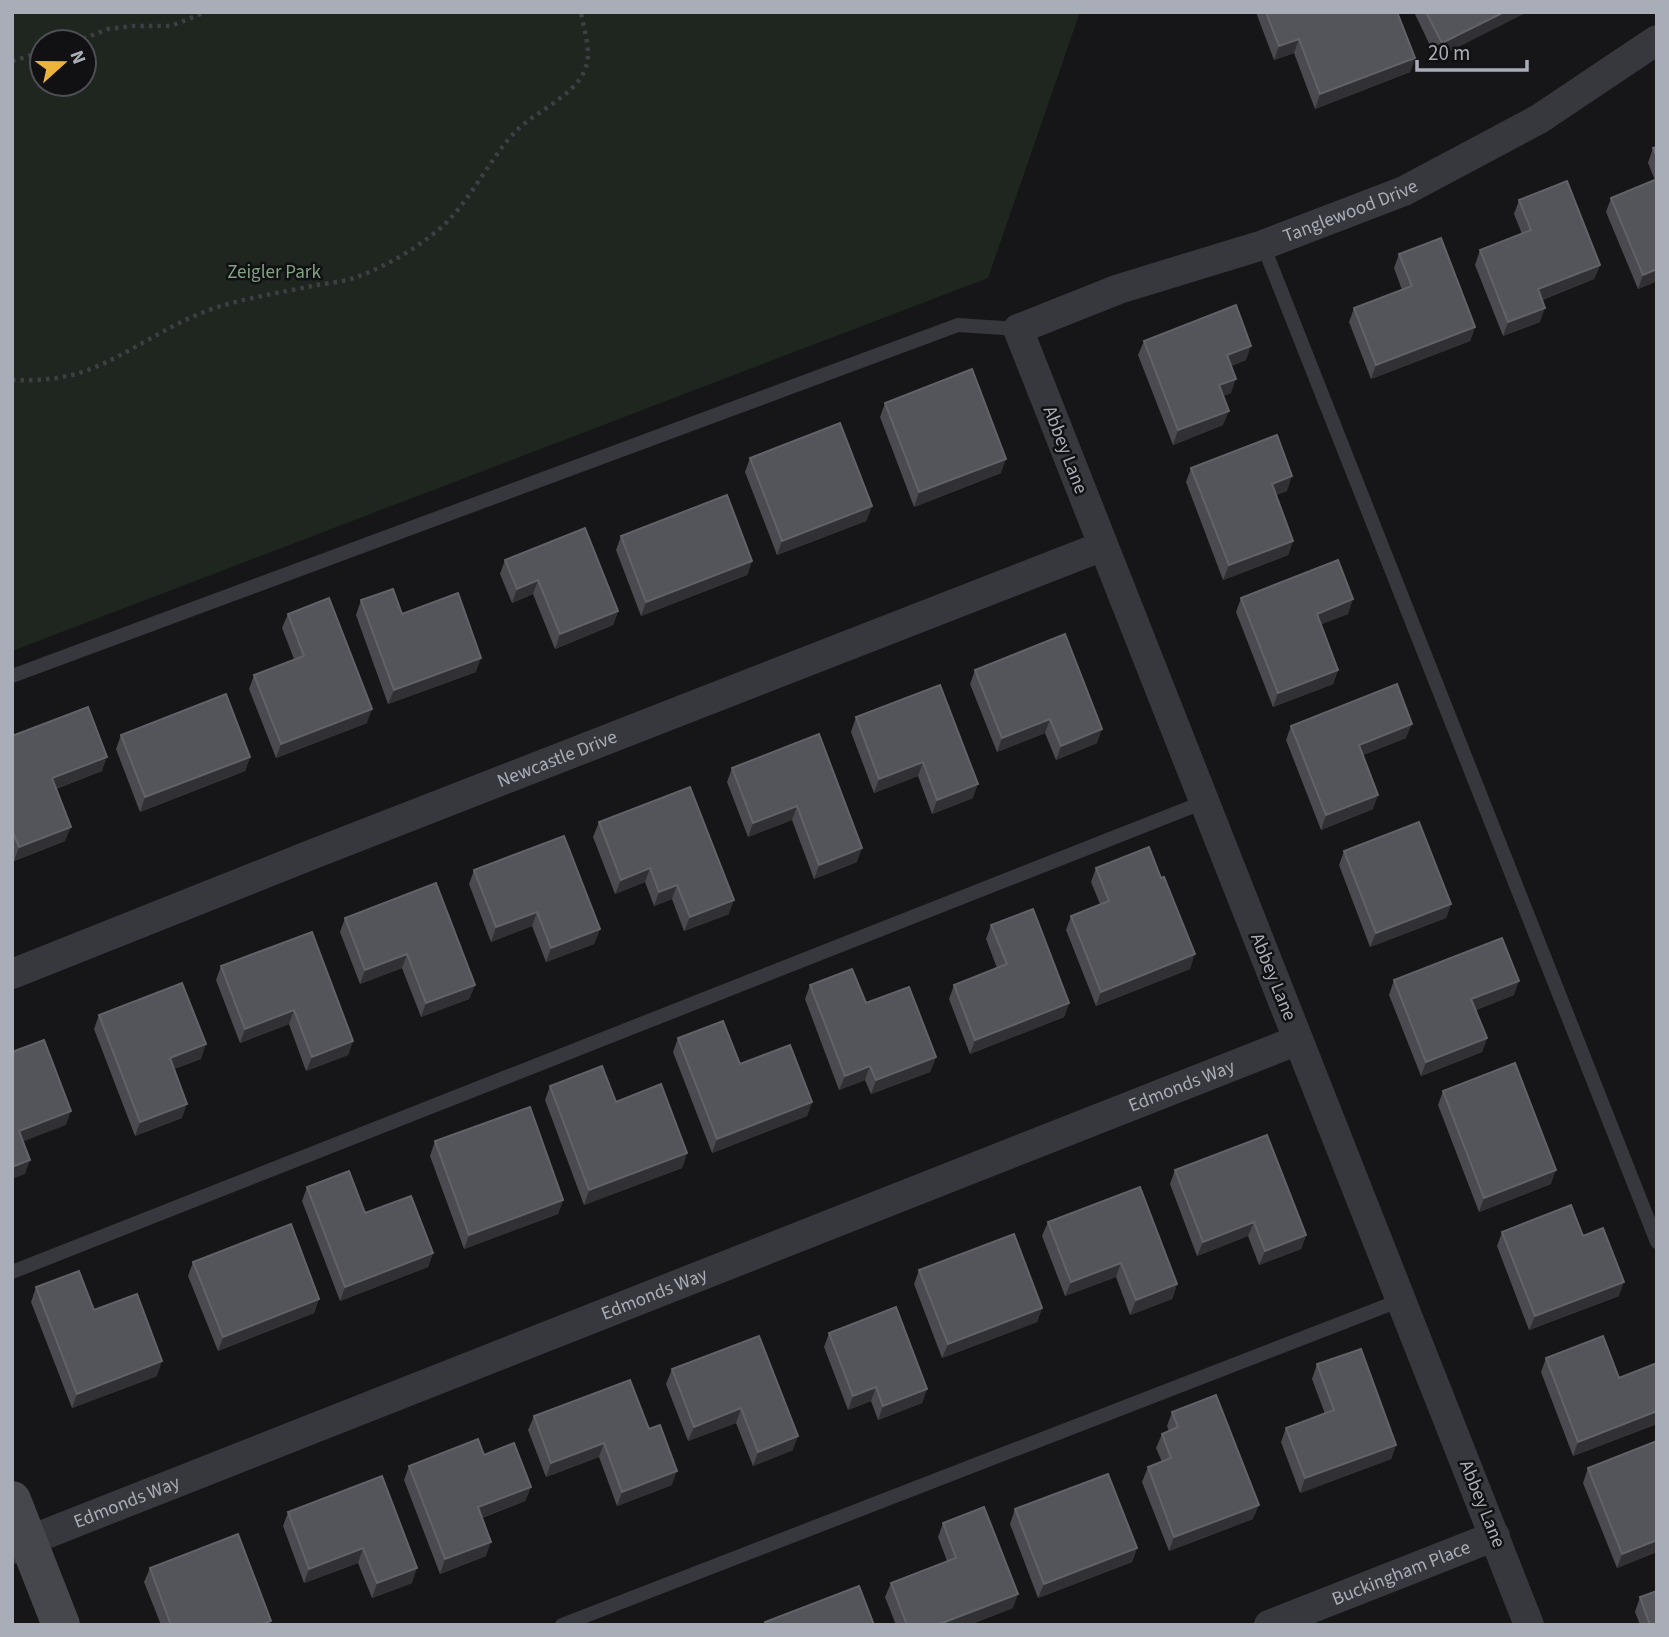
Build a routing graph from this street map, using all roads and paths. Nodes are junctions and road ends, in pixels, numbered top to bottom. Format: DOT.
graph roads {
  1 [pos="206,12"];
  2 [pos="581,12"];
  3 [pos="98,33"];
  4 [pos="1657,40"];
  5 [pos="1263,245"];
  6 [pos="1018,329"];
  7 [pos="12,380"];
  8 [pos="1103,546"];
  9 [pos="12,676"];
  10 [pos="1204,802"];
  11 [pos="12,974"];
  12 [pos="1298,1040"];
  13 [pos="1657,1242"];
  14 [pos="12,1272"];
  15 [pos="1401,1300"];
  16 [pos="12,1500"];
  17 [pos="1495,1536"];
  18 [pos="20,1545"];
  19 [pos="61,1625"];
  20 [pos="562,1625"];
  21 [pos="1269,1625"];
  22 [pos="1529,1625"];
  1 -- 3 [label="path"];
  2 -- 7 [label="path"];
  4 -- 5 [label="street, Tanglewood Drive"];
  5 -- 6 [label="street, Tanglewood Drive"];
  5 -- 13 [label="lane"];
  6 -- 8 [label="street, Abbey Lane"];
  6 -- 9 [label="lane"];
  8 -- 10 [label="street, Abbey Lane"];
  8 -- 11 [label="street, Newcastle Drive"];
  10 -- 12 [label="street, Abbey Lane"];
  10 -- 14 [label="lane"];
  12 -- 15 [label="street, Abbey Lane"];
  12 -- 18 [label="street, Edmonds Way"];
  15 -- 17 [label="street, Abbey Lane"];
  15 -- 20 [label="lane"];
  16 -- 18 [label="street"];
  17 -- 21 [label="street, Buckingham Place"];
  17 -- 22 [label="street, Abbey Lane"];
  18 -- 19 [label="street"];
}
